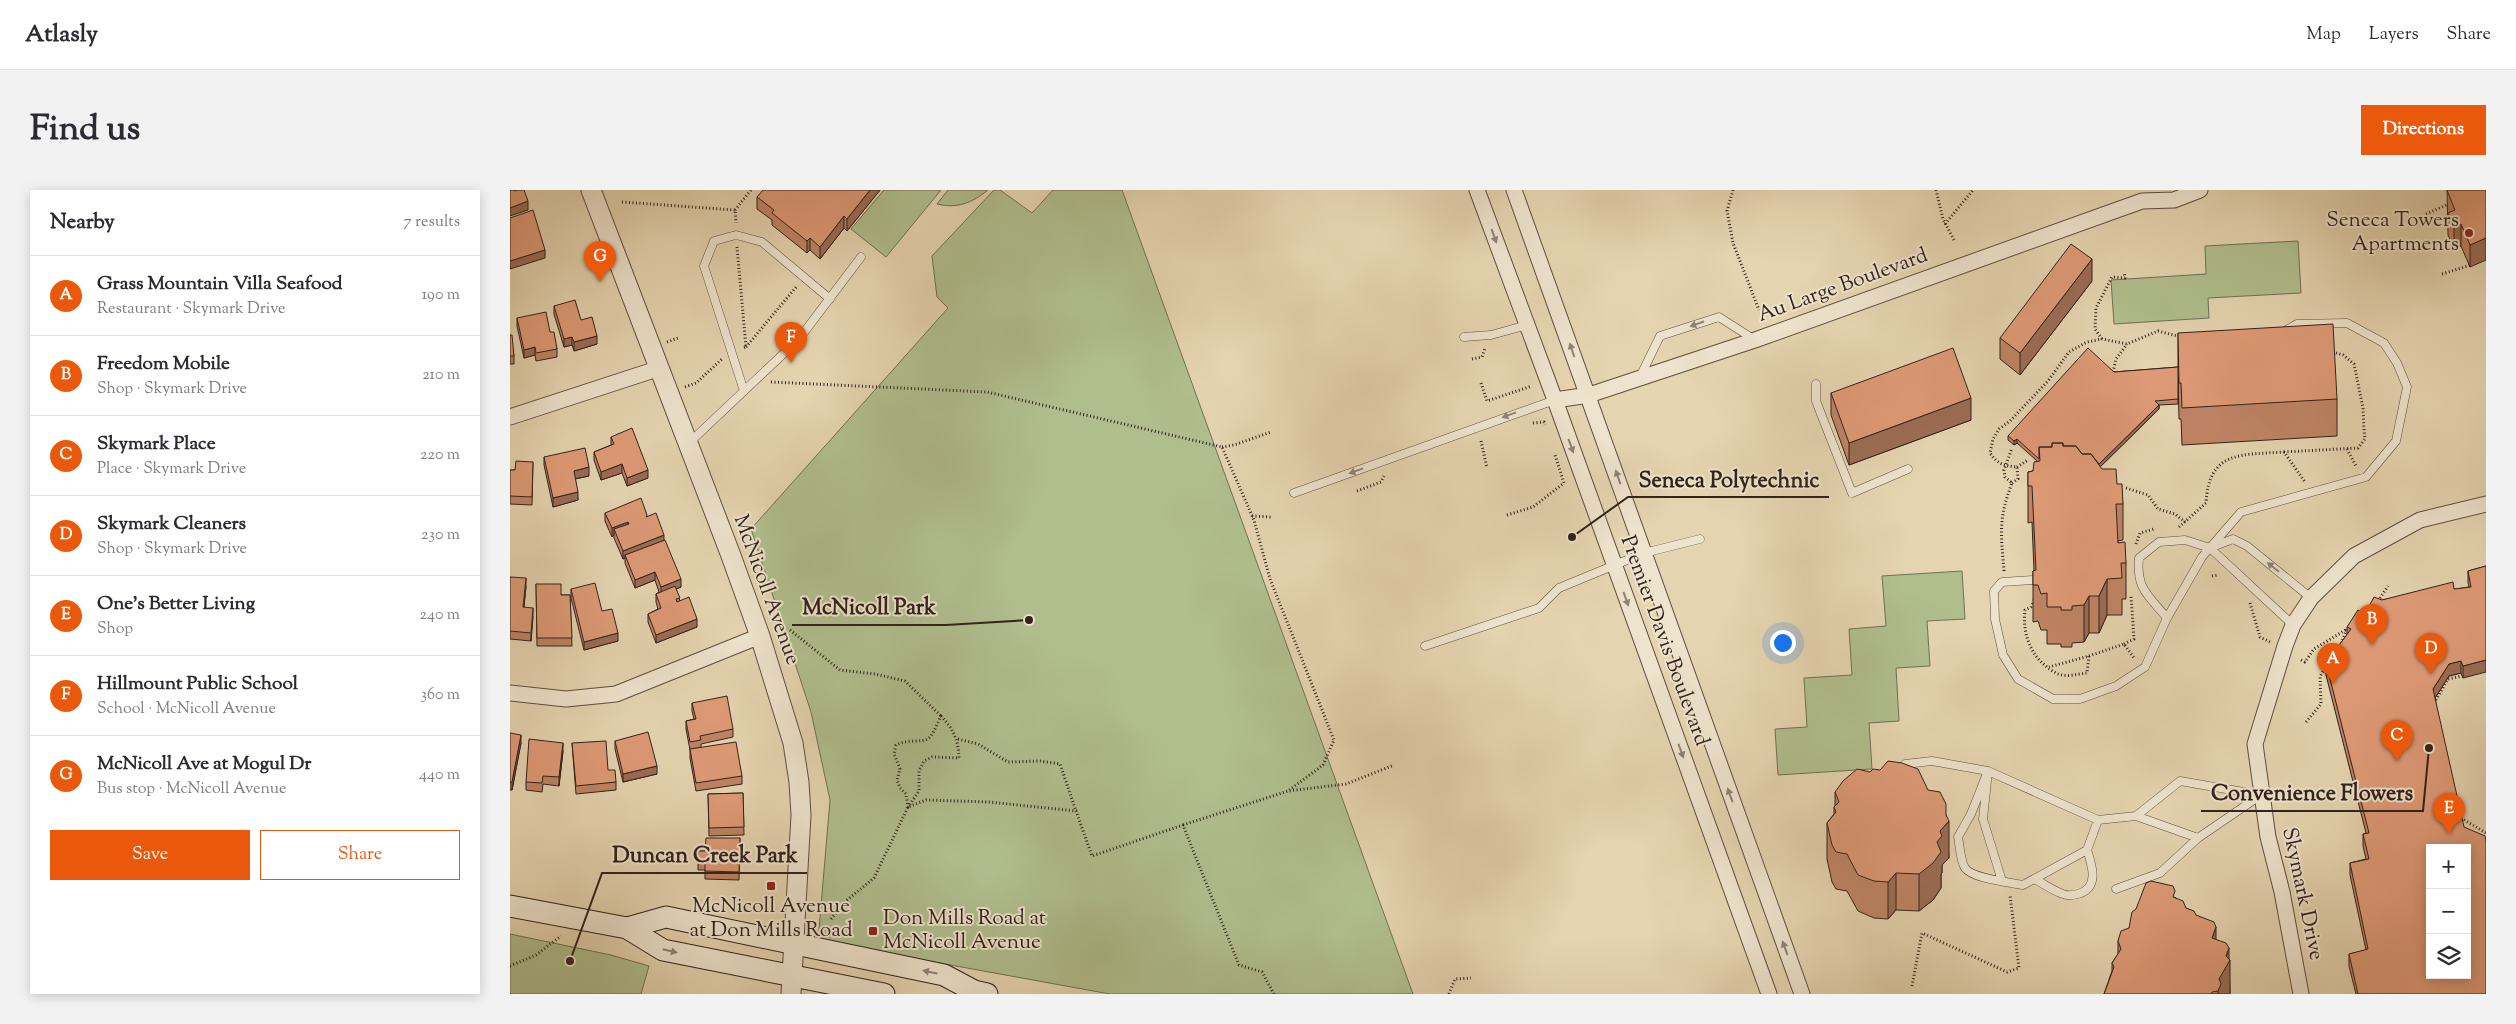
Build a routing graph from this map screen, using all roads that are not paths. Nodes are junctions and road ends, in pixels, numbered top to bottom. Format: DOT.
graph roads {
  1 [pos="591,190"];
  2 [pos="1477,190"];
  3 [pos="1514,190"];
  4 [pos="2154,190"];
  5 [pos="2200,190"];
  6 [pos="2142,201"];
  7 [pos="861,257"];
  8 [pos="830,298"];
  9 [pos="1526,325"];
  10 [pos="2281,334"];
  11 [pos="1464,337"];
  12 [pos="1755,340"];
  13 [pos="660,368"];
  14 [pos="1639,378"];
  15 [pos="1816,384"];
  16 [pos="744,390"];
  17 [pos="1589,395"];
  18 [pos="1555,400"];
  19 [pos="510,417"];
  20 [pos="687,444"];
  21 [pos="1908,469"];
  22 [pos="1294,493"];
  23 [pos="2486,504"];
  24 [pos="1700,539"];
  25 [pos="2210,548"];
  26 [pos="1644,553"];
  27 [pos="1614,566"];
  28 [pos="2032,580"];
  29 [pos="2311,598"];
  30 [pos="2167,618"];
  31 [pos="2293,626"];
  32 [pos="760,636"];
  33 [pos="1426,646"];
  34 [pos="510,693"];
  35 [pos="1905,764"];
  36 [pos="1988,771"];
  37 [pos="2261,794"];
  38 [pos="2136,816"];
  39 [pos="2098,820"];
  40 [pos="2198,838"];
  41 [pos="2087,850"];
  42 [pos="2034,878"];
  43 [pos="2005,882"];
  44 [pos="2116,889"];
  45 [pos="510,906"];
  46 [pos="627,928"];
  47 [pos="794,943"];
  48 [pos="791,984"];
  49 [pos="976,993"];
  50 [pos="884,994"];
  51 [pos="1769,994"];
  52 [pos="1802,994"];
  53 [pos="2301,994"];
  1 -- 13 [label="street, McNicoll Avenue"];
  2 -- 9 [label="street, Premier Davis Boulevard, one-way"];
  17 -- 3 [label="street, Premier Davis Boulevard, one-way"];
  4 -- 6 [label="street, Au Large Boulevard"];
  5 -- 6 [label="street, Au Large Boulevard"];
  6 -- 12 [label="street, Au Large Boulevard"];
  7 -- 8 [label="lane"];
  8 -- 16 [label="lane"];
  8 -- 16 [label="lane"];
  9 -- 11 [label="lane"];
  9 -- 18 [label="street, Premier Davis Boulevard"];
  10 -- 25 [label="lane"];
  12 -- 14 [label="street, Au Large Boulevard"];
  12 -- 14 [label="lane, one-way"];
  13 -- 19 [label="street"];
  13 -- 20 [label="street, McNicoll Avenue"];
  14 -- 17 [label="street, Au Large Boulevard"];
  15 -- 21 [label="lane"];
  16 -- 20 [label="lane"];
  17 -- 18 [label="street, Au Large Boulevard"];
  26 -- 17 [label="street, Premier Davis Boulevard, one-way"];
  18 -- 22 [label="lane, one-way"];
  18 -- 27 [label="street, Premier Davis Boulevard, one-way"];
  20 -- 32 [label="street, McNicoll Avenue"];
  23 -- 29 [label="street, Skymark Drive"];
  24 -- 26 [label="lane"];
  29 -- 25 [label="lane, one-way"];
  25 -- 30 [label="lane"];
  25 -- 30 [label="lane"];
  25 -- 31 [label="lane"];
  26 -- 27 [label="lane"];
  52 -- 26 [label="street, Premier Davis Boulevard, one-way"];
  27 -- 33 [label="lane"];
  27 -- 51 [label="street, Premier Davis Boulevard, one-way"];
  28 -- 30 [label="lane"];
  29 -- 31 [label="street, Skymark Drive"];
  31 -- 37 [label="street, Skymark Drive"];
  32 -- 34 [label="street"];
  32 -- 47 [label="street, McNicoll Avenue"];
  35 -- 36 [label="lane"];
  36 -- 39 [label="lane"];
  36 -- 43 [label="lane"];
  36 -- 43 [label="lane"];
  37 -- 38 [label="lane"];
  37 -- 40 [label="lane"];
  37 -- 53 [label="street, Skymark Drive"];
  38 -- 39 [label="lane"];
  38 -- 40 [label="lane"];
  39 -- 41 [label="lane"];
  40 -- 44 [label="lane"];
  41 -- 42 [label="lane"];
  41 -- 42 [label="lane"];
  42 -- 43 [label="lane"];
  45 -- 46 [label="main road"];
  46 -- 47 [label="main road"];
  46 -- 48 [label="main road, one-way"];
  47 -- 48 [label="street, McNicoll Avenue"];
  49 -- 47 [label="main road, one-way"];
  48 -- 50 [label="main road"];
}
